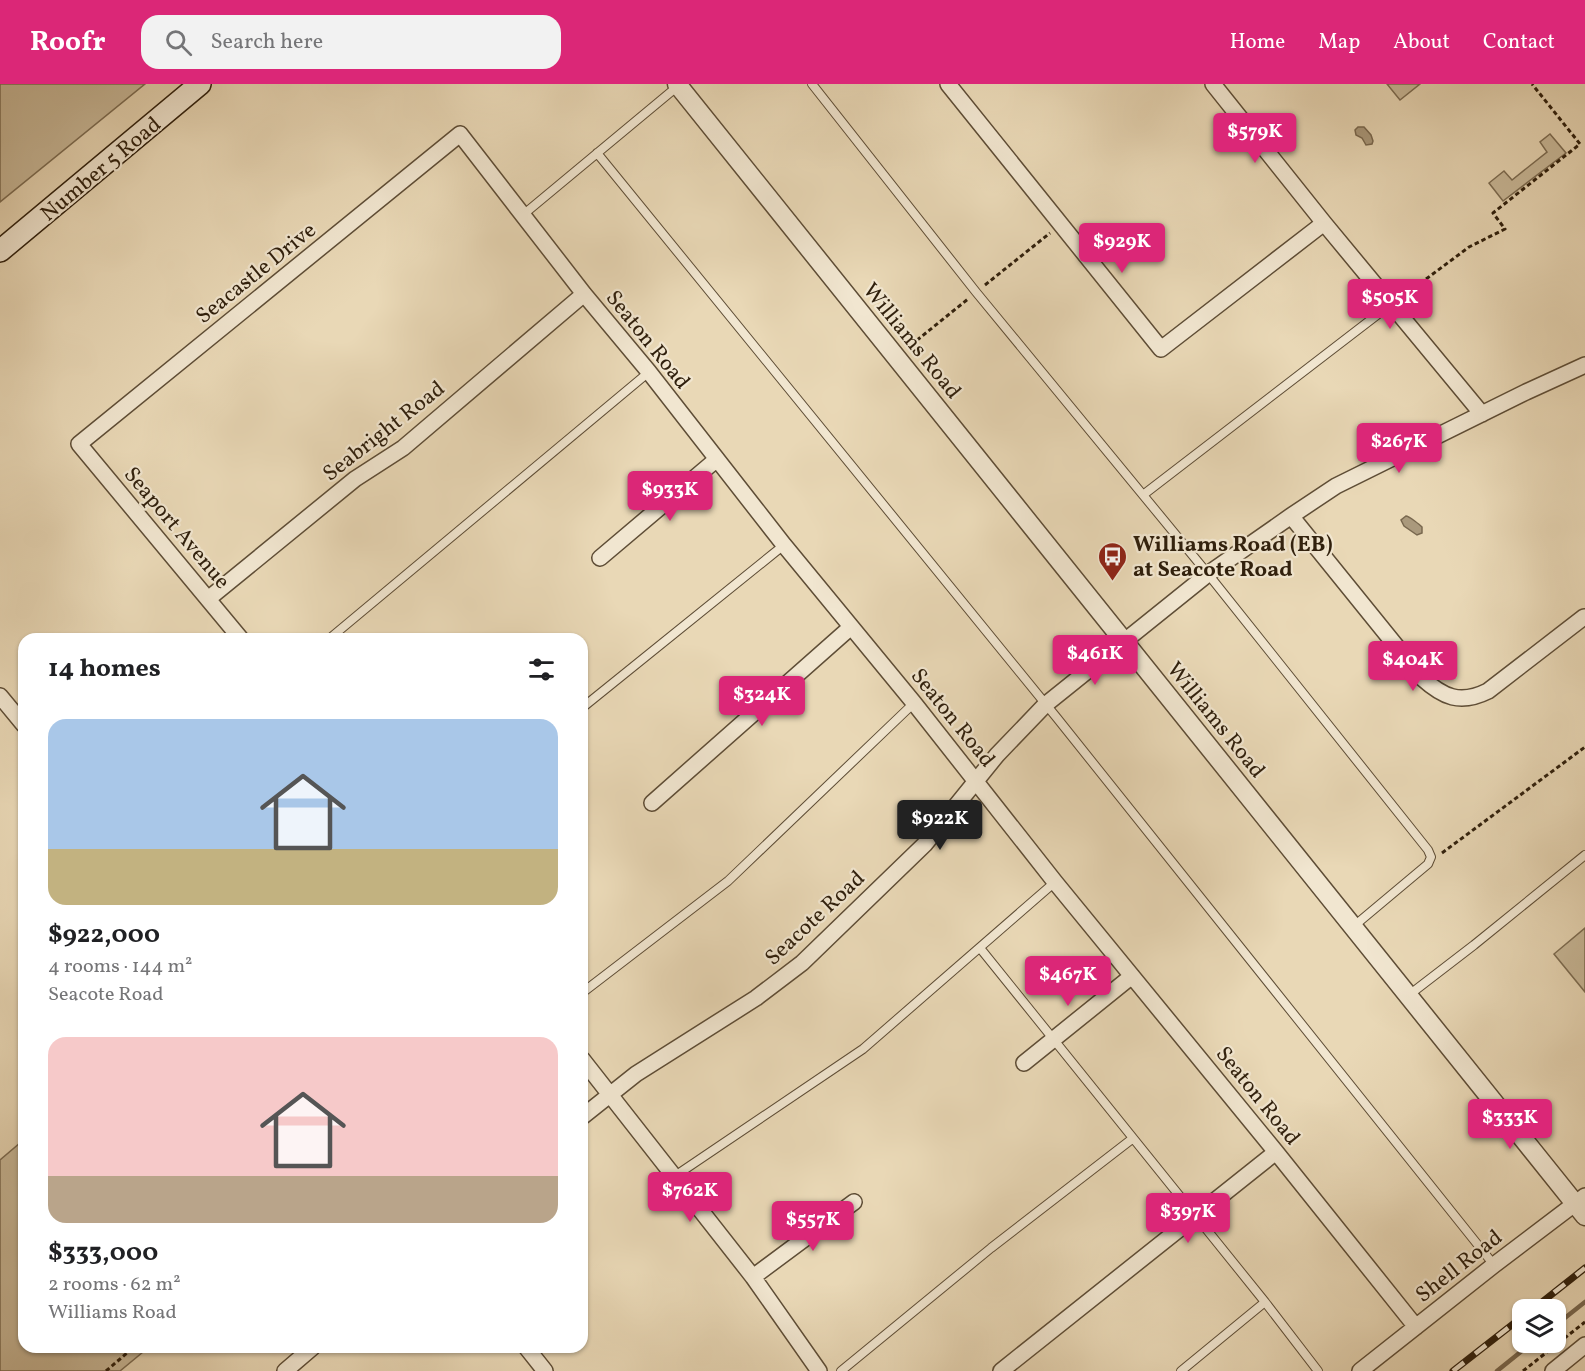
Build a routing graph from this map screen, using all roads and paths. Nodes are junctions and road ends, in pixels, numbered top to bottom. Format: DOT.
graph roads {
  1 [pos="200,84"];
  2 [pos="812,84"];
  3 [pos="948,84"];
  4 [pos="1213,84"];
  5 [pos="1532,84"];
  6 [pos="678,85"];
  7 [pos="460,134"];
  8 [pos="597,153"];
  9 [pos="524,214"];
  10 [pos="1324,223"];
  11 [pos="0,251"];
  12 [pos="584,294"];
  13 [pos="1390,305"];
  14 [pos="1585,365"];
  15 [pos="648,372"];
  16 [pos="1482,414"];
  17 [pos="79,444"];
  18 [pos="717,459"];
  19 [pos="1143,495"];
  20 [pos="1291,516"];
  21 [pos="784,545"];
  22 [pos="600,558"];
  23 [pos="1208,574"];
  24 [pos="208,599"];
  25 [pos="1585,618"];
  26 [pos="851,627"];
  27 [pos="236,633"];
  28 [pos="336,633"];
  29 [pos="1124,641"];
  30 [pos="2,703"];
  31 [pos="588,703"];
  32 [pos="914,703"];
  33 [pos="1046,705"];
  34 [pos="18,719"];
  35 [pos="1585,747"];
  36 [pos="977,781"];
  37 [pos="652,803"];
  38 [pos="1585,855"];
  39 [pos="1431,857"];
  40 [pos="1055,882"];
  41 [pos="1354,926"];
  42 [pos="980,948"];
  43 [pos="1132,976"];
  44 [pos="588,988"];
  45 [pos="1409,995"];
  46 [pos="1053,1040"];
  47 [pos="1024,1063"];
  48 [pos="588,1067"];
  49 [pos="609,1094"];
  50 [pos="588,1112"];
  51 [pos="1132,1139"];
  52 [pos="1276,1152"];
  53 [pos="675,1176"];
  54 [pos="854,1202"];
  55 [pos="1582,1205"];
  56 [pos="1195,1217"];
  57 [pos="1494,1265"];
  58 [pos="753,1277"];
  59 [pos="1264,1302"];
  60 [pos="1585,1322"];
  61 [pos="1416,1327"];
  62 [pos="1585,1345"];
  63 [pos="127,1353"];
  64 [pos="306,1353"];
  65 [pos="531,1353"];
  66 [pos="106,1371"];
  67 [pos="286,1371"];
  68 [pos="545,1371"];
  69 [pos="819,1371"];
  70 [pos="841,1371"];
  71 [pos="1001,1371"];
  72 [pos="1180,1371"];
  73 [pos="1318,1371"];
  74 [pos="1360,1371"];
  75 [pos="1523,1371"];
  76 [pos="1553,1371"];
  1 -- 11 [label="main road, Number 5 Road"];
  2 -- 19 [label="lane"];
  3 -- 10 [label="street"];
  4 -- 10 [label="street"];
  5 -- 13 [label="path"];
  6 -- 8 [label="lane"];
  6 -- 29 [label="street, Williams Road"];
  7 -- 9 [label="street, Seaton Road"];
  7 -- 17 [label="street, Seacastle Drive"];
  8 -- 9 [label="lane"];
  8 -- 33 [label="lane"];
  9 -- 12 [label="street, Seaton Road"];
  10 -- 13 [label="street"];
  12 -- 15 [label="street, Seaton Road"];
  12 -- 24 [label="street, Seabright Road"];
  13 -- 16 [label="street"];
  13 -- 19 [label="lane"];
  14 -- 16 [label="street, Seacote Road"];
  15 -- 18 [label="street, Seaton Road"];
  15 -- 28 [label="lane"];
  16 -- 20 [label="street, Seacote Road"];
  17 -- 24 [label="street, Seaport Avenue"];
  18 -- 21 [label="street, Seaton Road"];
  18 -- 22 [label="street"];
  19 -- 23 [label="lane"];
  20 -- 23 [label="street, Seacote Road"];
  20 -- 25 [label="street"];
  21 -- 26 [label="street, Seaton Road"];
  21 -- 31 [label="lane"];
  23 -- 29 [label="street, Seacote Road"];
  23 -- 39 [label="lane"];
  24 -- 27 [label="street, Seaport Avenue"];
  26 -- 32 [label="street, Seaton Road"];
  26 -- 37 [label="street"];
  29 -- 33 [label="street, Seacote Road"];
  29 -- 41 [label="street, Williams Road"];
  30 -- 34 [label="street"];
  32 -- 36 [label="street, Seaton Road"];
  32 -- 44 [label="lane"];
  33 -- 36 [label="street, Seacote Road"];
  33 -- 57 [label="lane"];
  35 -- 39 [label="path"];
  36 -- 40 [label="street, Seaton Road"];
  36 -- 49 [label="street, Seacote Road"];
  38 -- 45 [label="lane"];
  39 -- 41 [label="lane"];
  40 -- 42 [label="lane"];
  40 -- 43 [label="street, Seaton Road"];
  41 -- 45 [label="street, Williams Road"];
  42 -- 46 [label="lane"];
  42 -- 53 [label="lane"];
  43 -- 46 [label="street"];
  43 -- 52 [label="street, Seaton Road"];
  45 -- 55 [label="street, Williams Road"];
  46 -- 47 [label="street"];
  46 -- 51 [label="lane"];
  48 -- 49 [label="street"];
  49 -- 50 [label="street, Seacote Road"];
  49 -- 53 [label="street"];
  51 -- 56 [label="lane"];
  51 -- 70 [label="lane"];
  52 -- 56 [label="street"];
  52 -- 61 [label="street, Seaton Road"];
  53 -- 58 [label="street"];
  54 -- 58 [label="street"];
  55 -- 57 [label="street, Shell Road"];
  56 -- 59 [label="lane"];
  56 -- 71 [label="street"];
  57 -- 61 [label="street, Shell Road"];
  58 -- 69 [label="street"];
  59 -- 72 [label="lane"];
  59 -- 73 [label="lane"];
  60 -- 75 [label="path"];
  61 -- 74 [label="street, Shell Road"];
  62 -- 76 [label="street"];
  63 -- 66 [label="path"];
  64 -- 67 [label="street"];
  65 -- 68 [label="street"];
}
